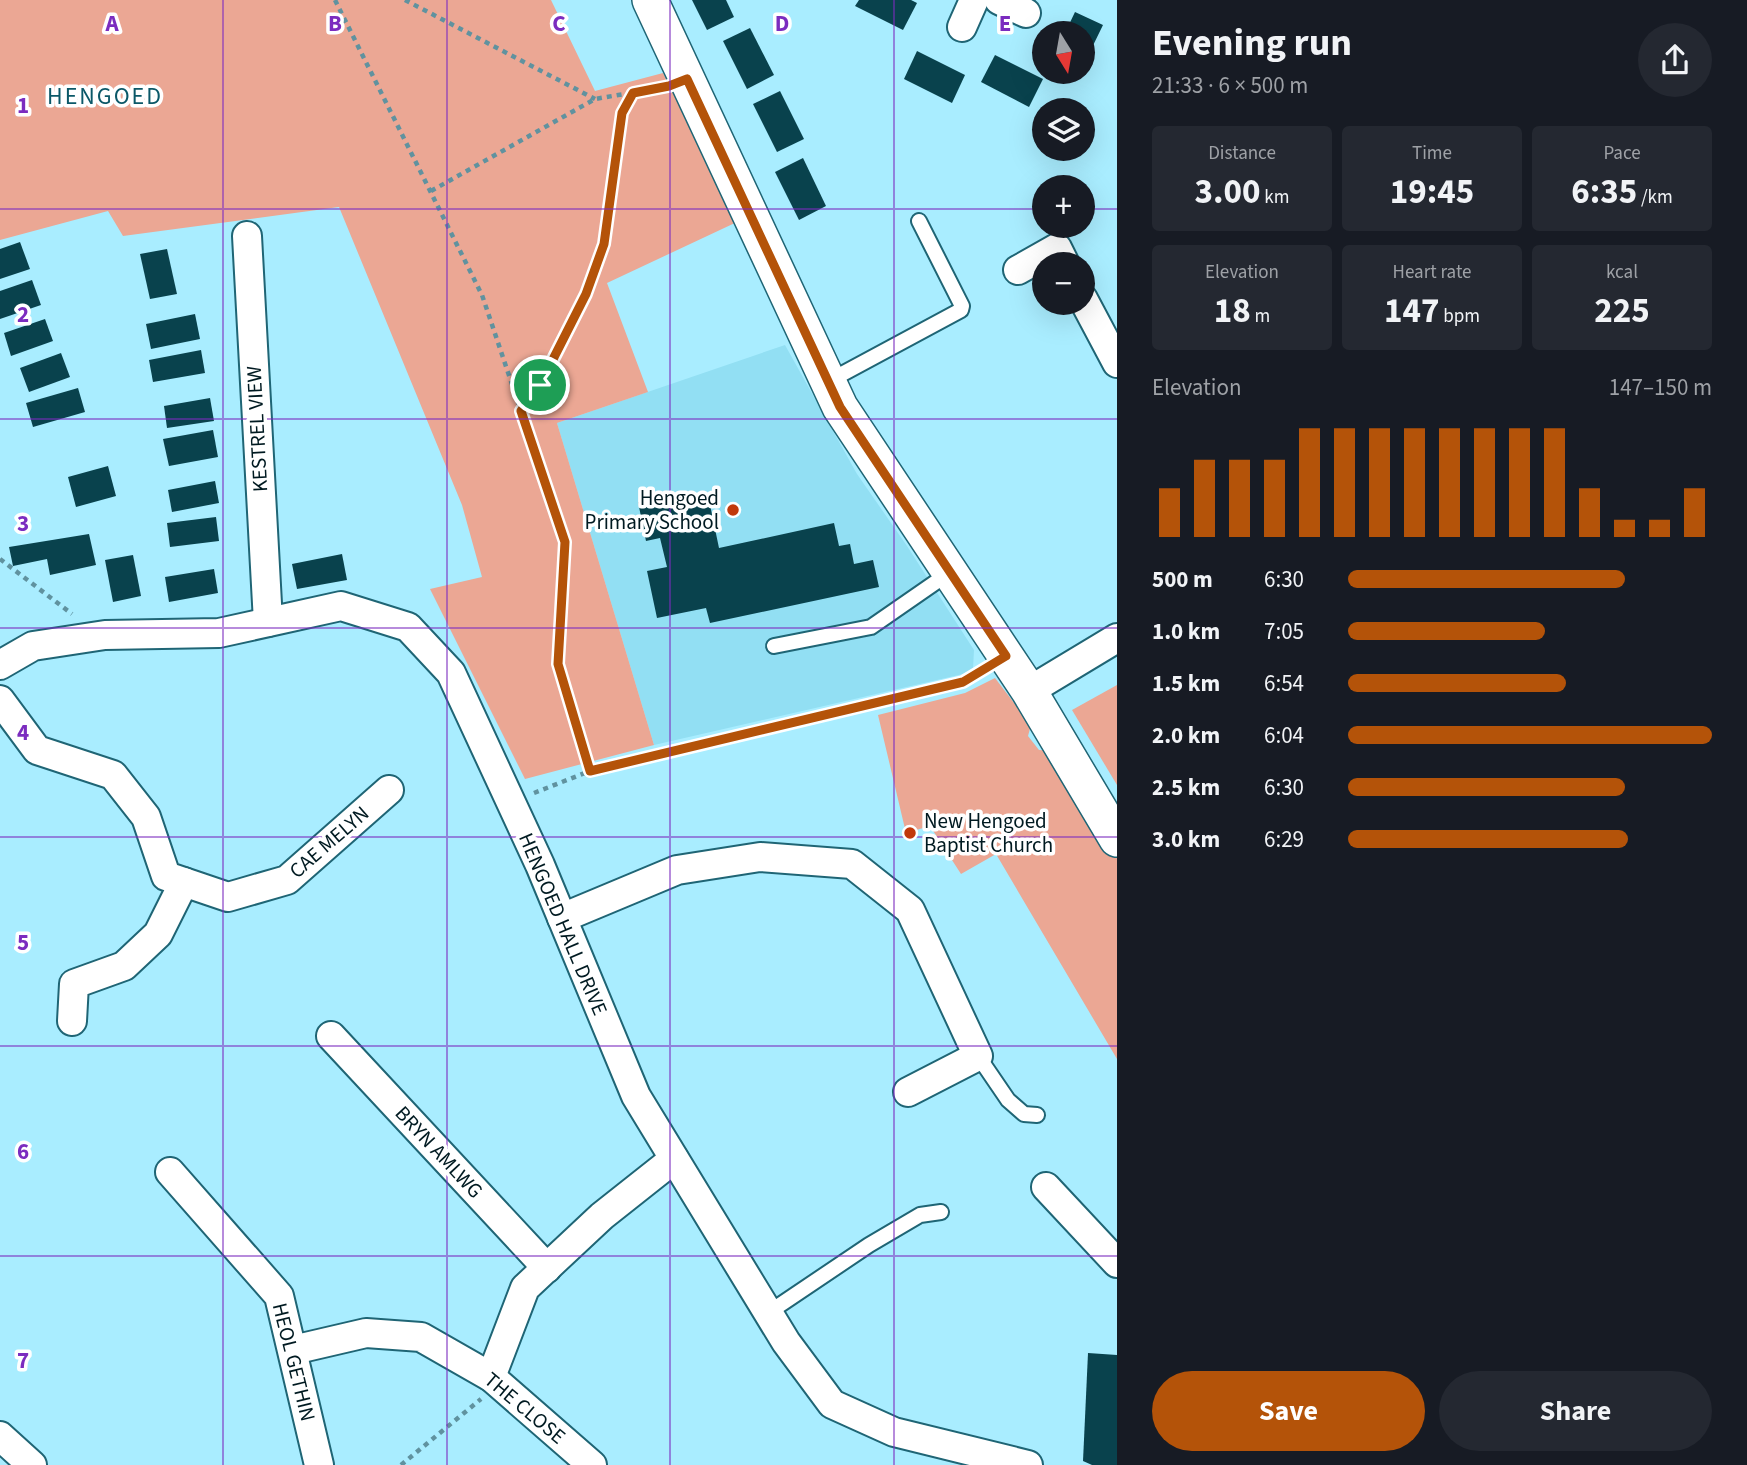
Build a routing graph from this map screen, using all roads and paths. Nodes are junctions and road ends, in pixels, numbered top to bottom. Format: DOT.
graph roads {
  1 [pos="335,0"];
  2 [pos="405,0"];
  3 [pos="650,0"];
  4 [pos="974,0"];
  5 [pos="999,0"];
  6 [pos="1026,13"];
  7 [pos="962,27"];
  8 [pos="687,79"];
  9 [pos="633,93"];
  10 [pos="595,99"];
  11 [pos="431,191"];
  12 [pos="919,221"];
  13 [pos="247,236"];
  14 [pos="1032,262"];
  15 [pos="1018,270"];
  16 [pos="1092,315"];
  17 [pos="1117,363"];
  18 [pos="828,380"];
  19 [pos="521,411"];
  20 [pos="0,559"];
  21 [pos="950,572"];
  22 [pos="268,622"];
  23 [pos="105,635"];
  24 [pos="1117,638"];
  25 [pos="774,646"];
  26 [pos="1006,656"];
  27 [pos="0,666"];
  28 [pos="1029,691"];
  29 [pos="0,700"];
  30 [pos="590,771"];
  31 [pos="388,790"];
  32 [pos="511,802"];
  33 [pos="1117,839"];
  34 [pos="184,882"];
  35 [pos="562,918"];
  36 [pos="72,1021"];
  37 [pos="331,1036"];
  38 [pos="978,1055"];
  39 [pos="908,1092"];
  40 [pos="1038,1115"];
  41 [pos="674,1159"];
  42 [pos="170,1172"];
  43 [pos="1046,1187"];
  44 [pos="941,1212"];
  45 [pos="1117,1263"];
  46 [pos="547,1268"];
  47 [pos="768,1313"];
  48 [pos="293,1350"];
  49 [pos="494,1380"];
  50 [pos="0,1436"];
  51 [pos="32,1465"];
  52 [pos="319,1465"];
  53 [pos="401,1465"];
  54 [pos="592,1465"];
  55 [pos="1028,1465"];
  1 -- 11 [label="path"];
  2 -- 10 [label="path"];
  3 -- 8 [label="street"];
  4 -- 7 [label="street"];
  5 -- 6 [label="street"];
  8 -- 9 [label="path"];
  8 -- 18 [label="street"];
  9 -- 10 [label="path"];
  9 -- 19 [label="path"];
  10 -- 11 [label="path"];
  11 -- 19 [label="path"];
  12 -- 18 [label="lane"];
  13 -- 22 [label="street, KESTREL VIEW"];
  14 -- 15 [label="street"];
  16 -- 17 [label="street"];
  18 -- 21 [label="street"];
  19 -- 30 [label="path"];
  20 -- 23 [label="path"];
  21 -- 25 [label="lane"];
  21 -- 26 [label="street"];
  22 -- 23 [label="street, HENGOED HALL DRIVE"];
  22 -- 32 [label="street, HENGOED HALL DRIVE"];
  23 -- 27 [label="street, HENGOED HALL DRIVE"];
  24 -- 28 [label="street"];
  26 -- 28 [label="street"];
  26 -- 30 [label="path"];
  28 -- 33 [label="street"];
  29 -- 34 [label="street, CAE MELYN"];
  30 -- 32 [label="path"];
  31 -- 34 [label="street, CAE MELYN"];
  32 -- 35 [label="street, HENGOED HALL DRIVE"];
  34 -- 36 [label="street"];
  35 -- 38 [label="street"];
  35 -- 41 [label="street, HENGOED HALL DRIVE"];
  37 -- 46 [label="street, BRYN AMLWG"];
  38 -- 39 [label="street"];
  38 -- 40 [label="lane"];
  41 -- 46 [label="street"];
  41 -- 47 [label="street, HENGOED HALL DRIVE"];
  42 -- 48 [label="street, HEOL GETHIN"];
  43 -- 45 [label="street"];
  44 -- 47 [label="lane"];
  46 -- 49 [label="street"];
  47 -- 55 [label="street, HENGOED HALL DRIVE"];
  48 -- 49 [label="street, THE CLOSE"];
  48 -- 52 [label="street, HEOL GETHIN"];
  49 -- 53 [label="path"];
  49 -- 54 [label="street, THE CLOSE"];
  50 -- 51 [label="street"];
}
